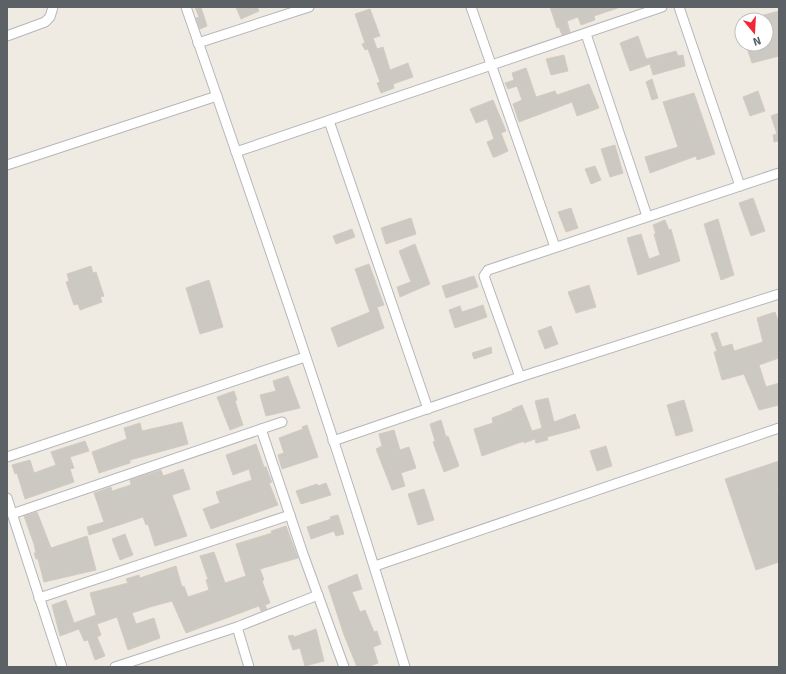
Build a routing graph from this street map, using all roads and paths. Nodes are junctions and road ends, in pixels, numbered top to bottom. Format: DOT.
graph roads {
  1 [pos="53,7"];
  2 [pos="186,7"];
  3 [pos="309,7"];
  4 [pos="471,7"];
  5 [pos="662,7"];
  6 [pos="679,7"];
  7 [pos="586,34"];
  8 [pos="7,36"];
  9 [pos="198,43"];
  10 [pos="492,65"];
  11 [pos="217,96"];
  12 [pos="329,120"];
  13 [pos="236,152"];
  14 [pos="7,165"];
  15 [pos="779,173"];
  16 [pos="740,186"];
  17 [pos="647,216"];
  18 [pos="555,247"];
  19 [pos="779,294"];
  20 [pos="304,357"];
  21 [pos="520,377"];
  22 [pos="428,409"];
  23 [pos="282,422"];
  24 [pos="779,428"];
  25 [pos="261,429"];
  26 [pos="333,441"];
  27 [pos="7,457"];
  28 [pos="7,498"];
  29 [pos="12,514"];
  30 [pos="290,515"];
  31 [pos="375,566"];
  32 [pos="318,595"];
  33 [pos="39,598"];
  34 [pos="237,627"];
  35 [pos="62,667"];
  36 [pos="115,667"];
  37 [pos="249,667"];
  38 [pos="344,667"];
  39 [pos="405,667"];
  1 -- 8 [label="street"];
  2 -- 9 [label="street"];
  3 -- 9 [label="street"];
  4 -- 10 [label="street"];
  5 -- 7 [label="street"];
  6 -- 16 [label="street"];
  7 -- 10 [label="street"];
  7 -- 17 [label="street"];
  9 -- 11 [label="street"];
  10 -- 12 [label="street"];
  10 -- 18 [label="street"];
  11 -- 13 [label="street"];
  11 -- 14 [label="street"];
  12 -- 13 [label="street"];
  12 -- 22 [label="street"];
  13 -- 20 [label="street"];
  15 -- 16 [label="street"];
  16 -- 17 [label="street"];
  17 -- 18 [label="street"];
  18 -- 21 [label="street"];
  19 -- 21 [label="street"];
  20 -- 26 [label="street"];
  20 -- 27 [label="street"];
  21 -- 22 [label="street"];
  22 -- 26 [label="street"];
  23 -- 25 [label="street"];
  24 -- 31 [label="street"];
  25 -- 29 [label="street"];
  25 -- 30 [label="street"];
  26 -- 31 [label="street"];
  28 -- 29 [label="street"];
  29 -- 33 [label="street"];
  30 -- 32 [label="street"];
  30 -- 33 [label="street"];
  31 -- 39 [label="street"];
  32 -- 34 [label="street"];
  32 -- 38 [label="street"];
  33 -- 35 [label="street"];
  34 -- 36 [label="street"];
  34 -- 37 [label="street"];
}
